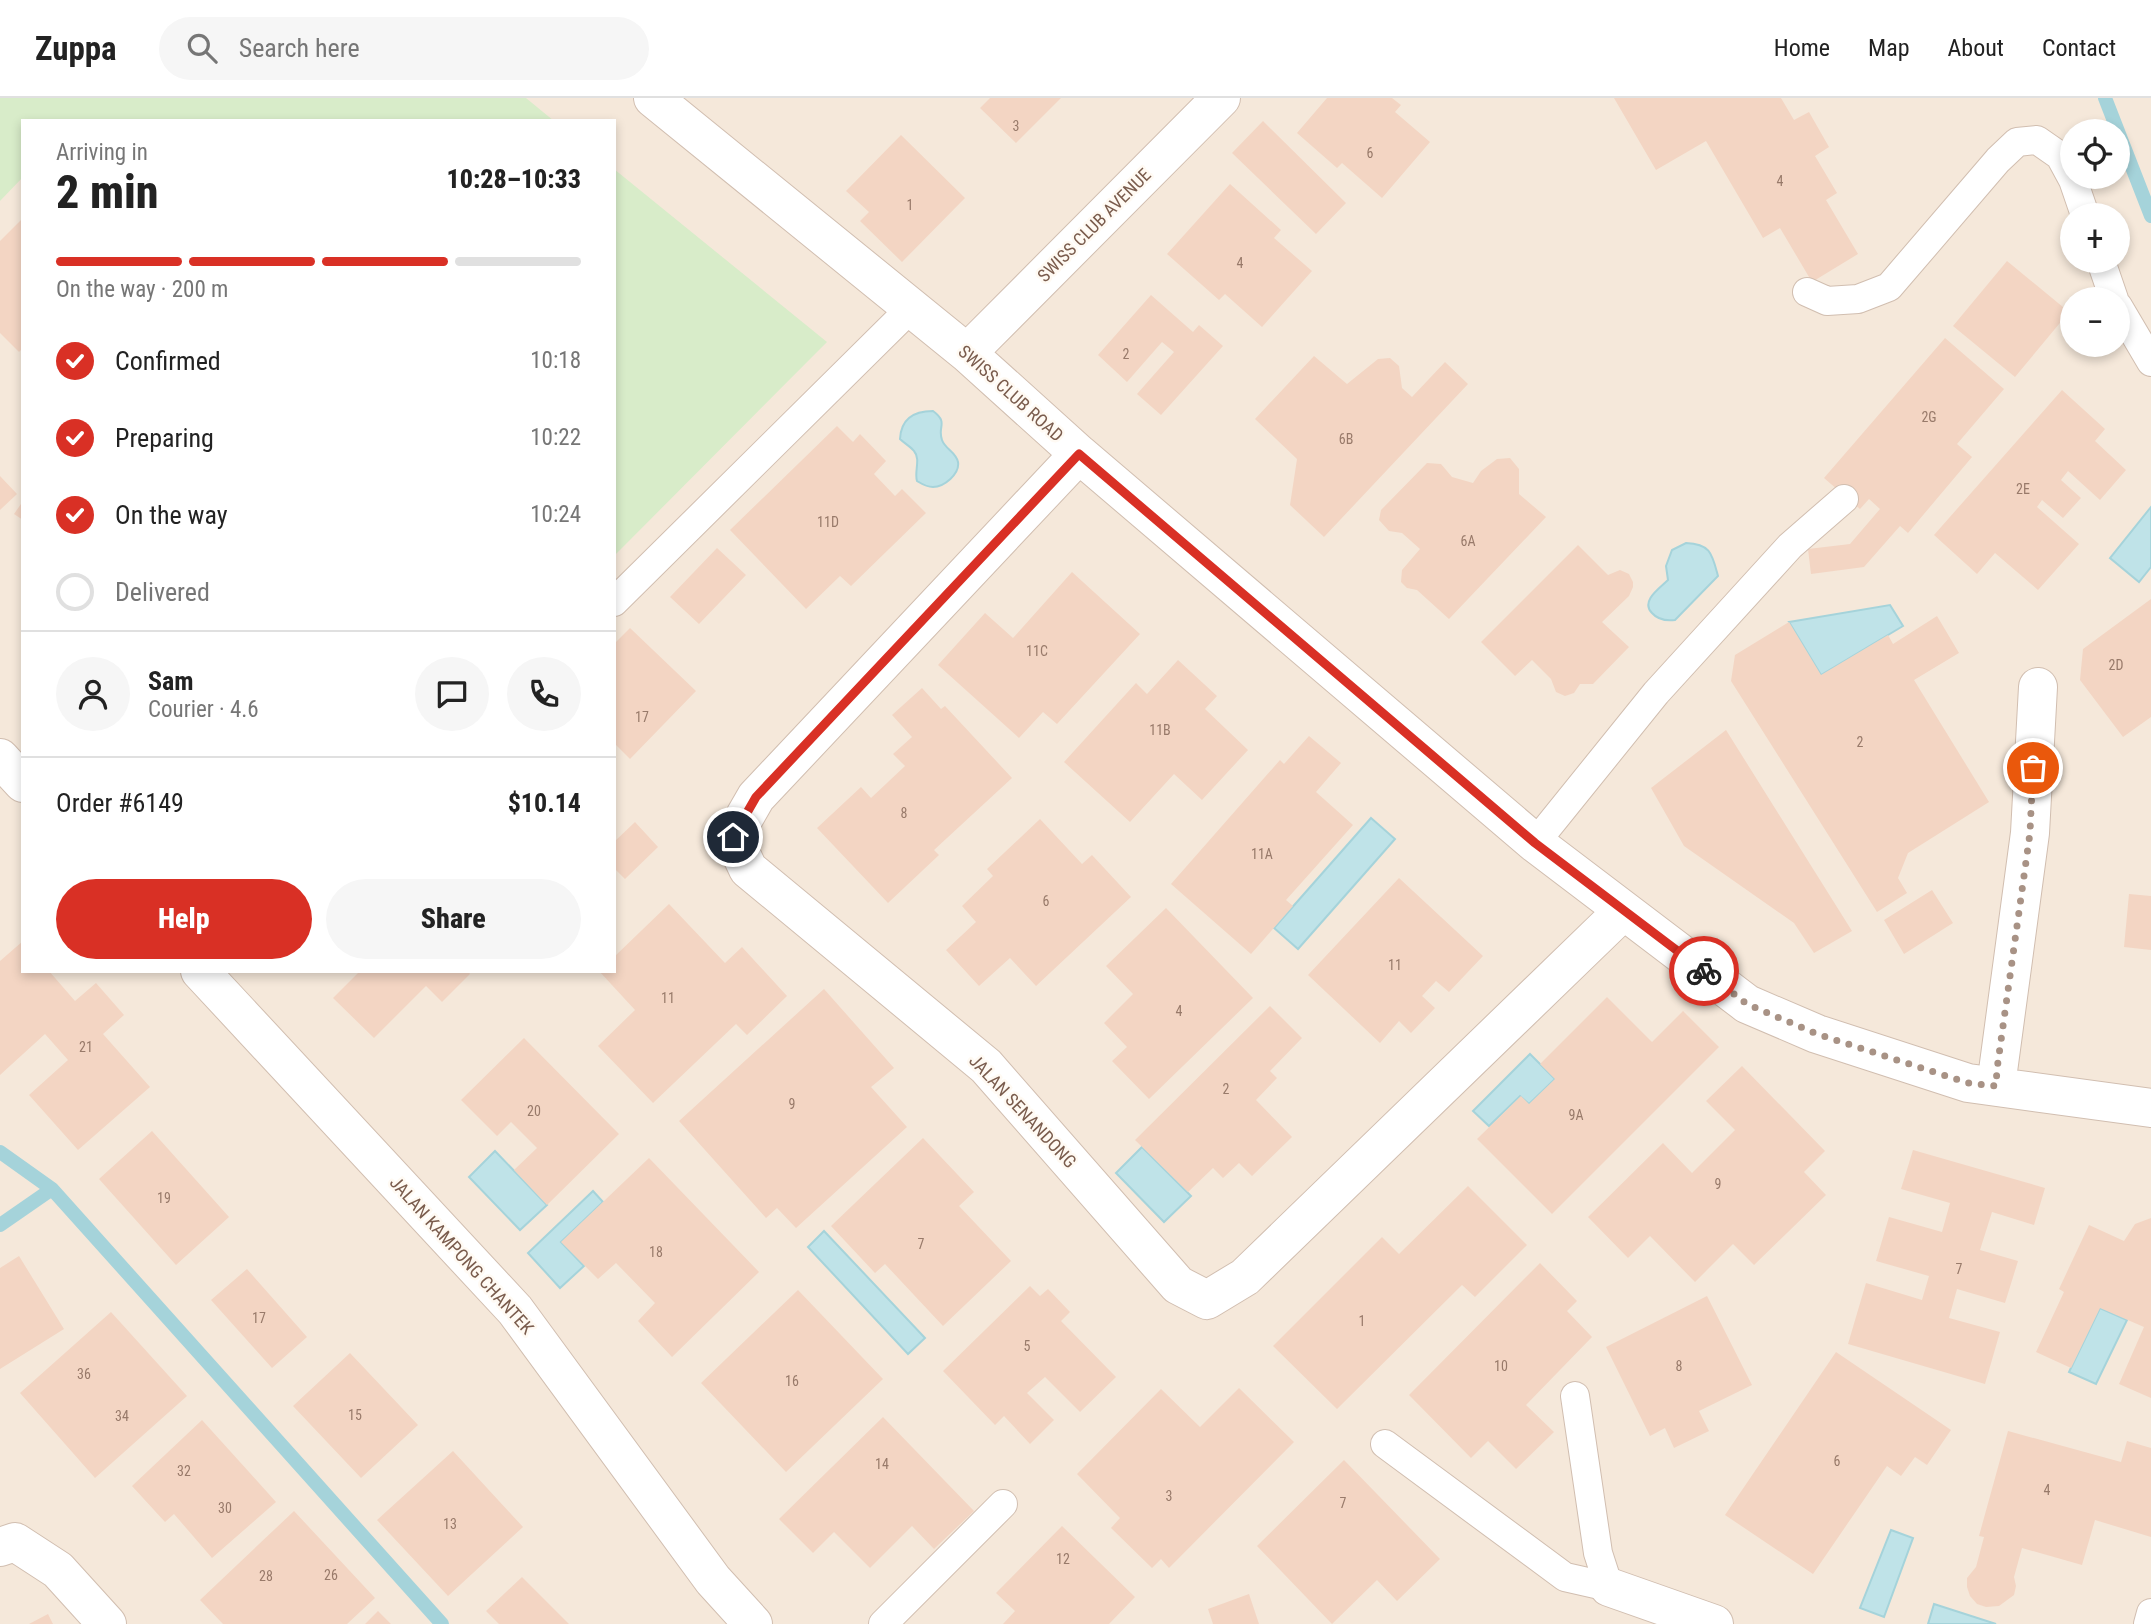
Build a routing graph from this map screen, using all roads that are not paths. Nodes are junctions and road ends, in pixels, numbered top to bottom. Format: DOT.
graph roads {
  1 [pos="653,98"];
  2 [pos="1221,98"];
  3 [pos="2081,203"];
  4 [pos="1807,292"];
  5 [pos="911,308"];
  6 [pos="2130,326"];
  7 [pos="967,352"];
  8 [pos="2151,362"];
  9 [pos="1079,454"];
  10 [pos="1844,499"];
  11 [pos="616,600"];
  12 [pos="2038,687"];
  13 [pos="0,758"];
  14 [pos="21,781"];
  15 [pos="1535,843"];
  16 [pos="1623,911"];
  17 [pos="202,973"];
  18 [pos="1996,1086"];
  19 [pos="2151,1108"];
  20 [pos="1575,1396"];
  21 [pos="1385,1444"];
  22 [pos="1003,1504"];
  23 [pos="0,1547"];
  24 [pos="1609,1587"];
  25 [pos="2151,1613"];
  26 [pos="107,1624"];
  27 [pos="753,1624"];
  28 [pos="883,1624"];
  29 [pos="1714,1624"];
  30 [pos="2148,1624"];
  1 -- 5 [label="street, SWISS CLUB ROAD"];
  2 -- 7 [label="street, SWISS CLUB AVENUE"];
  3 -- 4 [label="lane"];
  5 -- 7 [label="street, SWISS CLUB ROAD"];
  5 -- 11 [label="lane"];
  6 -- 8 [label="lane"];
  7 -- 9 [label="street, SWISS CLUB ROAD"];
  9 -- 15 [label="street, SWISS CLUB ROAD"];
  9 -- 16 [label="street, JALAN SENANDONG"];
  10 -- 15 [label="lane"];
  12 -- 18 [label="street"];
  13 -- 14 [label="street"];
  15 -- 16 [label="street, SWISS CLUB ROAD"];
  16 -- 18 [label="street, SWISS CLUB ROAD"];
  17 -- 27 [label="street, JALAN KAMPONG CHANTEK"];
  18 -- 19 [label="street, SWISS CLUB ROAD"];
  20 -- 24 [label="lane"];
  21 -- 24 [label="lane"];
  22 -- 28 [label="lane"];
  23 -- 26 [label="street"];
  24 -- 29 [label="street"];
  25 -- 30 [label="lane"];
}
